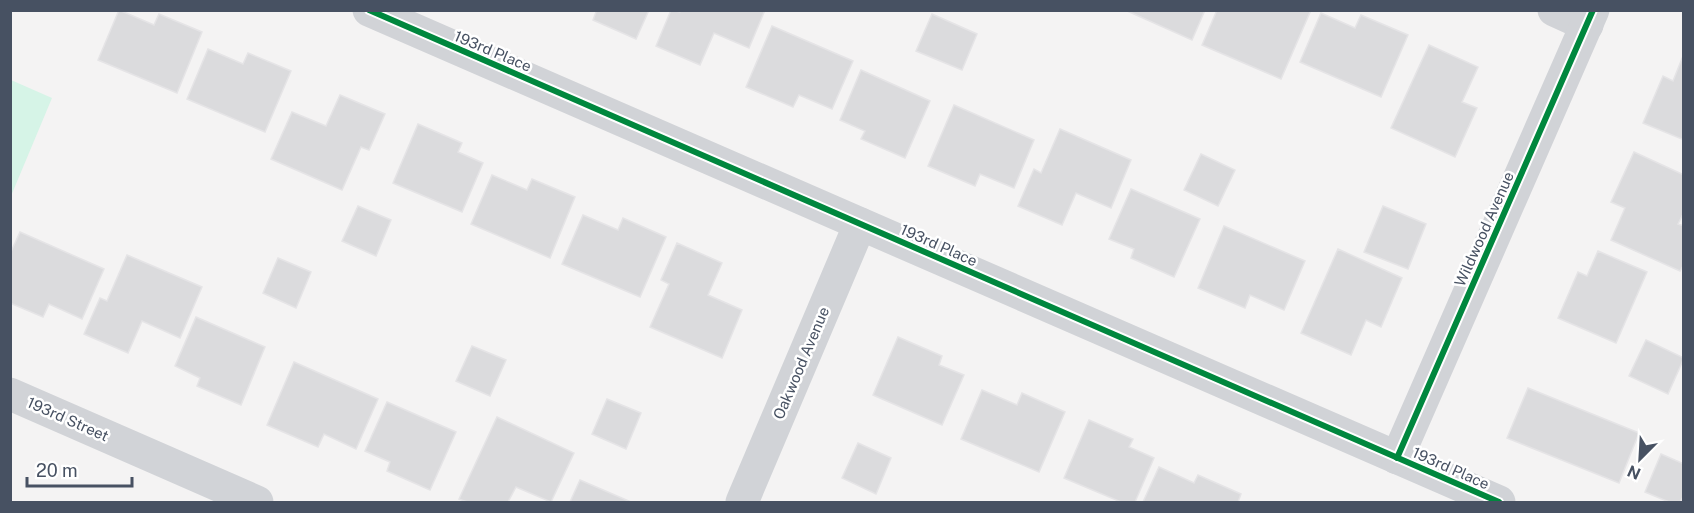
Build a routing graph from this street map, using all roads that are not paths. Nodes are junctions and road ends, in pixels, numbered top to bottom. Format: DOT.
graph roads {
  1 [pos="1554,10"];
  2 [pos="376,12"];
  3 [pos="1590,18"];
  4 [pos="860,224"];
  5 [pos="10,394"];
  6 [pos="1397,458"];
  7 [pos="257,502"];
  8 [pos="742,502"];
  9 [pos="1499,502"];
  1 -- 3 [label="street"];
  2 -- 4 [label="street, 193rd Place"];
  3 -- 6 [label="street, Wildwood Avenue"];
  4 -- 6 [label="street, 193rd Place"];
  4 -- 8 [label="street, Oakwood Avenue"];
  5 -- 7 [label="street, 193rd Street"];
  6 -- 9 [label="street, 193rd Place"];
}
